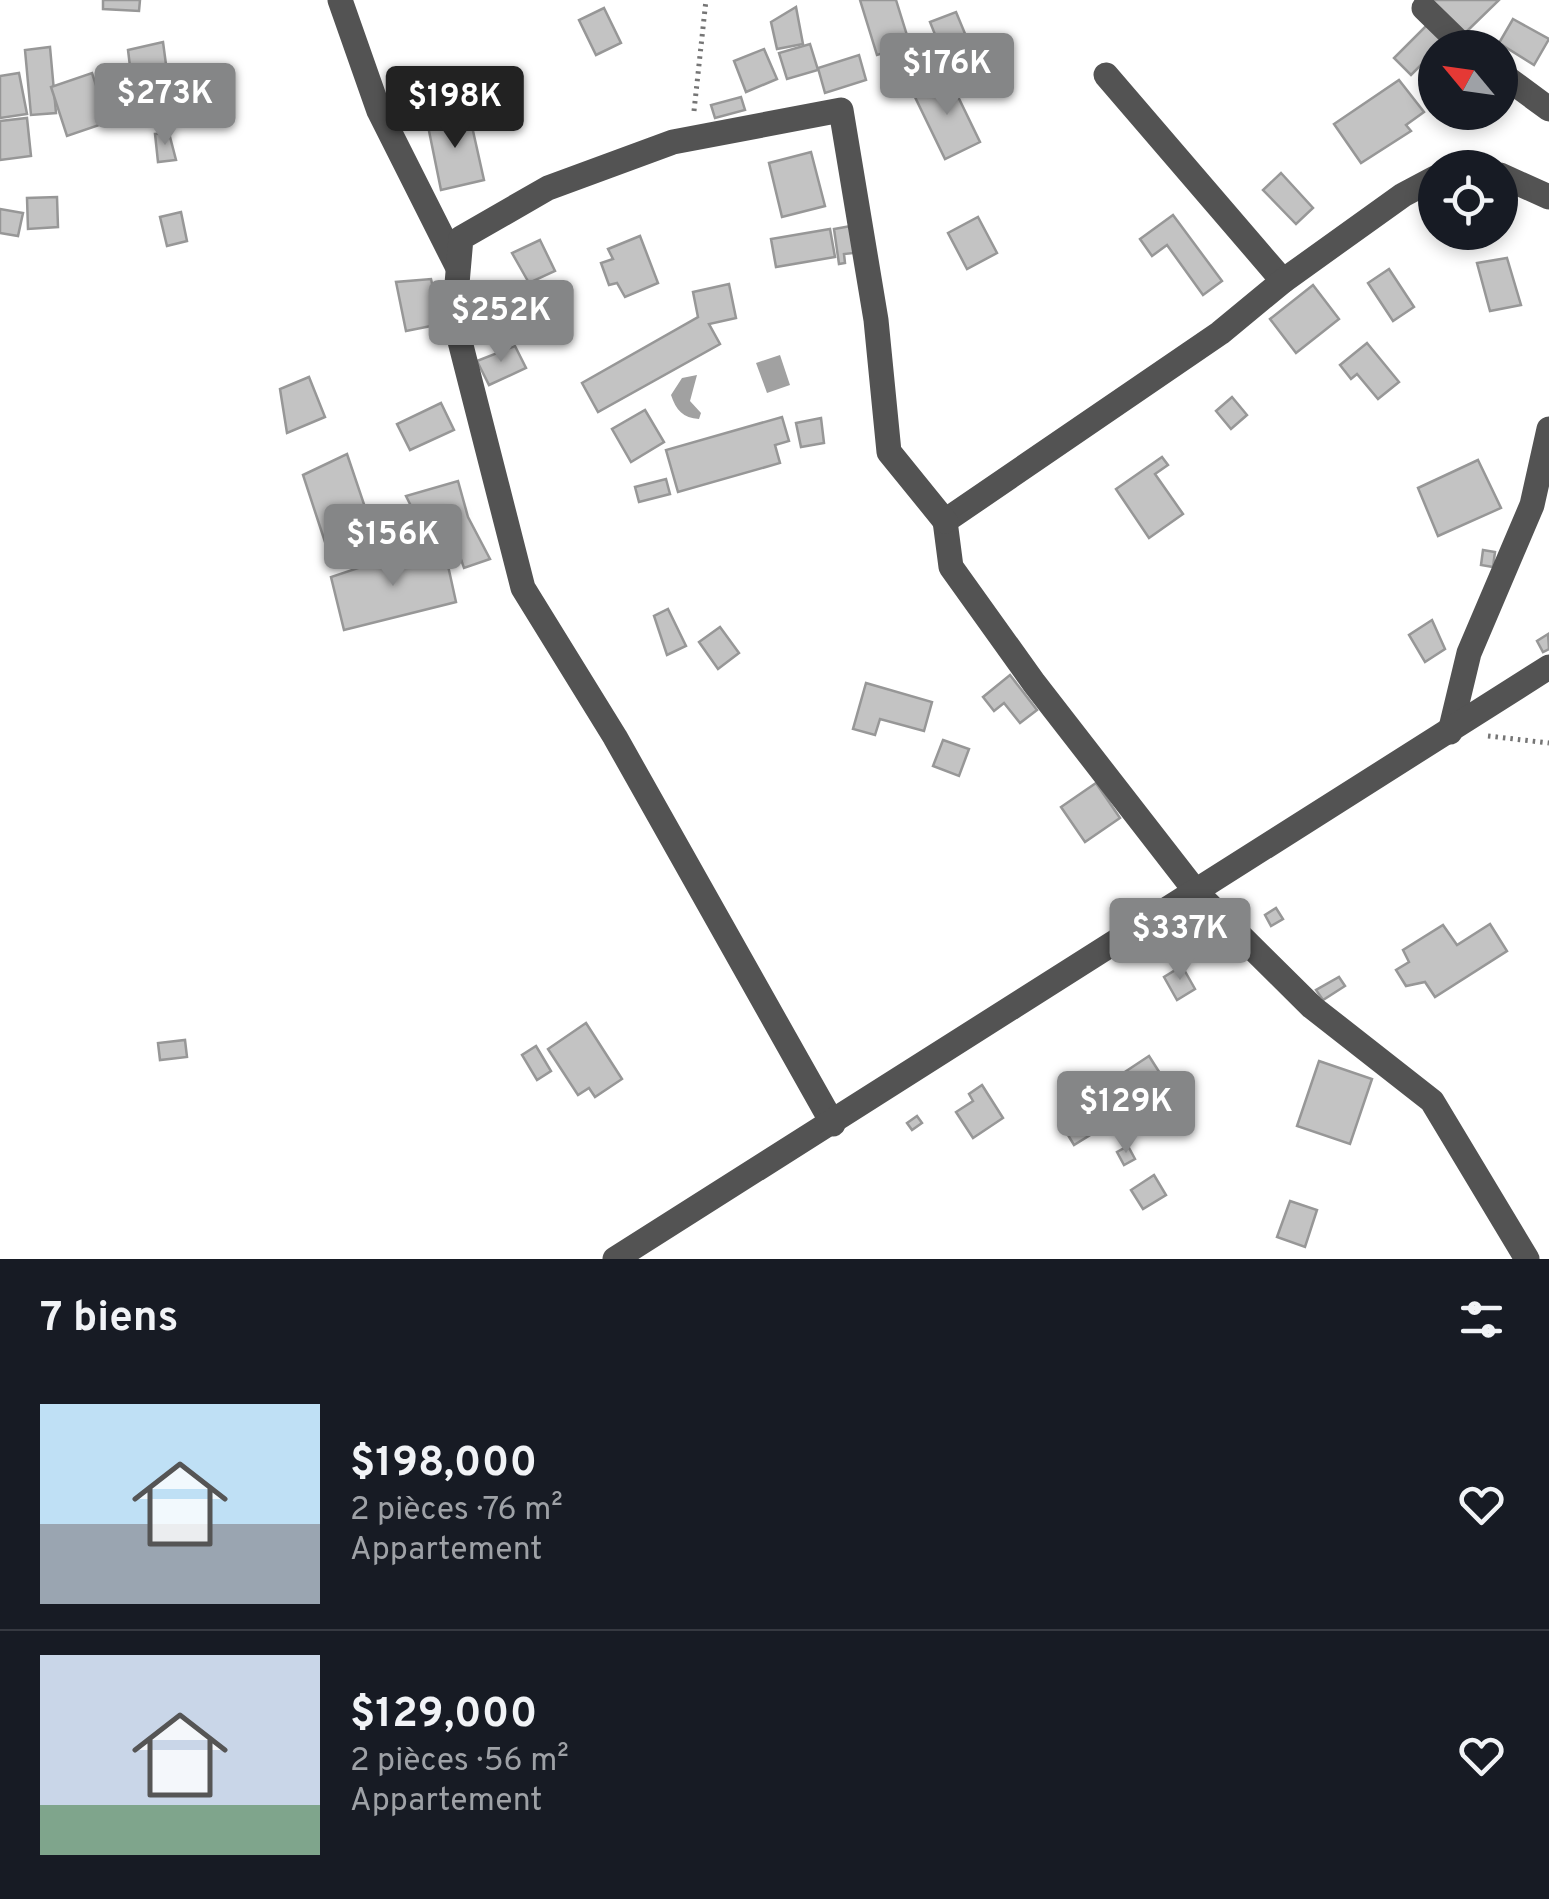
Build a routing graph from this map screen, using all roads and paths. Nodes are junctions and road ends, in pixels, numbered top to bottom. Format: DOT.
graph roads {
  1 [pos="340,0"];
  2 [pos="706,0"];
  3 [pos="1424,8"];
  4 [pos="1447,30"];
  5 [pos="1106,75"];
  6 [pos="1518,86"];
  7 [pos="1549,109"];
  8 [pos="692,137"];
  9 [pos="1518,183"];
  10 [pos="1418,187"];
  11 [pos="1549,196"];
  12 [pos="457,266"];
  13 [pos="1282,281"];
  14 [pos="1549,429"];
  15 [pos="946,521"];
  16 [pos="1549,668"];
  17 [pos="1450,732"];
  18 [pos="1549,743"];
  19 [pos="1197,893"];
  20 [pos="833,1124"];
  21 [pos="614,1259"];
  22 [pos="1527,1259"];
  1 -- 12 [label="street"];
  2 -- 8 [label="path"];
  3 -- 4 [label="street"];
  5 -- 13 [label="street"];
  6 -- 7 [label="street"];
  8 -- 12 [label="street"];
  8 -- 15 [label="street"];
  9 -- 11 [label="street"];
  10 -- 13 [label="street"];
  12 -- 20 [label="street"];
  13 -- 15 [label="street"];
  14 -- 17 [label="street"];
  15 -- 19 [label="street"];
  16 -- 17 [label="street"];
  17 -- 18 [label="path"];
  17 -- 19 [label="street"];
  19 -- 20 [label="street"];
  19 -- 22 [label="street"];
  20 -- 21 [label="street"];
}
